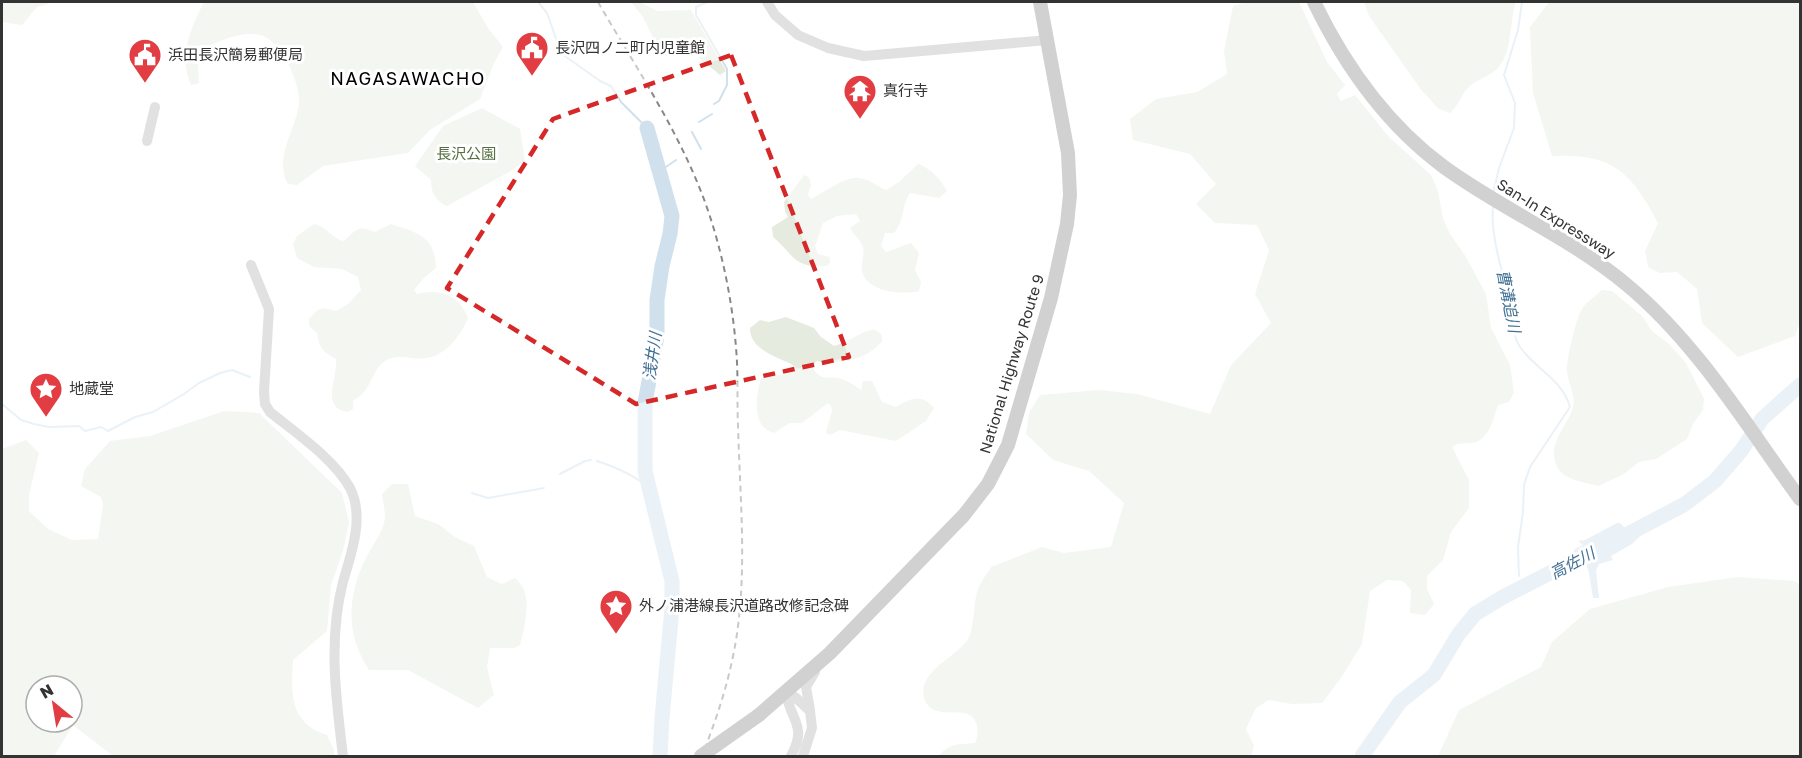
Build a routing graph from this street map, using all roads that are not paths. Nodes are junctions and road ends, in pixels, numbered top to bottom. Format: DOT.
graph roads {
  1 [pos="767,2"];
  2 [pos="1040,2"];
  3 [pos="1308,2"];
  4 [pos="1314,2"];
  5 [pos="1325,24"];
  6 [pos="1048,40"];
  7 [pos="155,107"];
  8 [pos="147,141"];
  9 [pos="251,265"];
  10 [pos="1797,494"];
  11 [pos="830,653"];
  12 [pos="786,692"];
  13 [pos="810,711"];
  14 [pos="343,756"];
  15 [pos="701,756"];
  16 [pos="791,756"];
  17 [pos="803,756"];
  1 -- 6 [label="street"];
  2 -- 6 [label="highway, National Highway Route 9"];
  3 -- 5 [label="highway"];
  4 -- 5 [label="highway, San-In Expressway"];
  5 -- 10 [label="highway, San-In Expressway"];
  6 -- 11 [label="highway, National Highway Route 9"];
  7 -- 8 [label="street"];
  9 -- 14 [label="street"];
  11 -- 12 [label="highway, National Highway Route 9"];
  11 -- 13 [label="street"];
  12 -- 13 [label="street"];
  12 -- 15 [label="highway, National Highway Route 9, bridge"];
  12 -- 16 [label="street"];
  13 -- 17 [label="street"];
}
